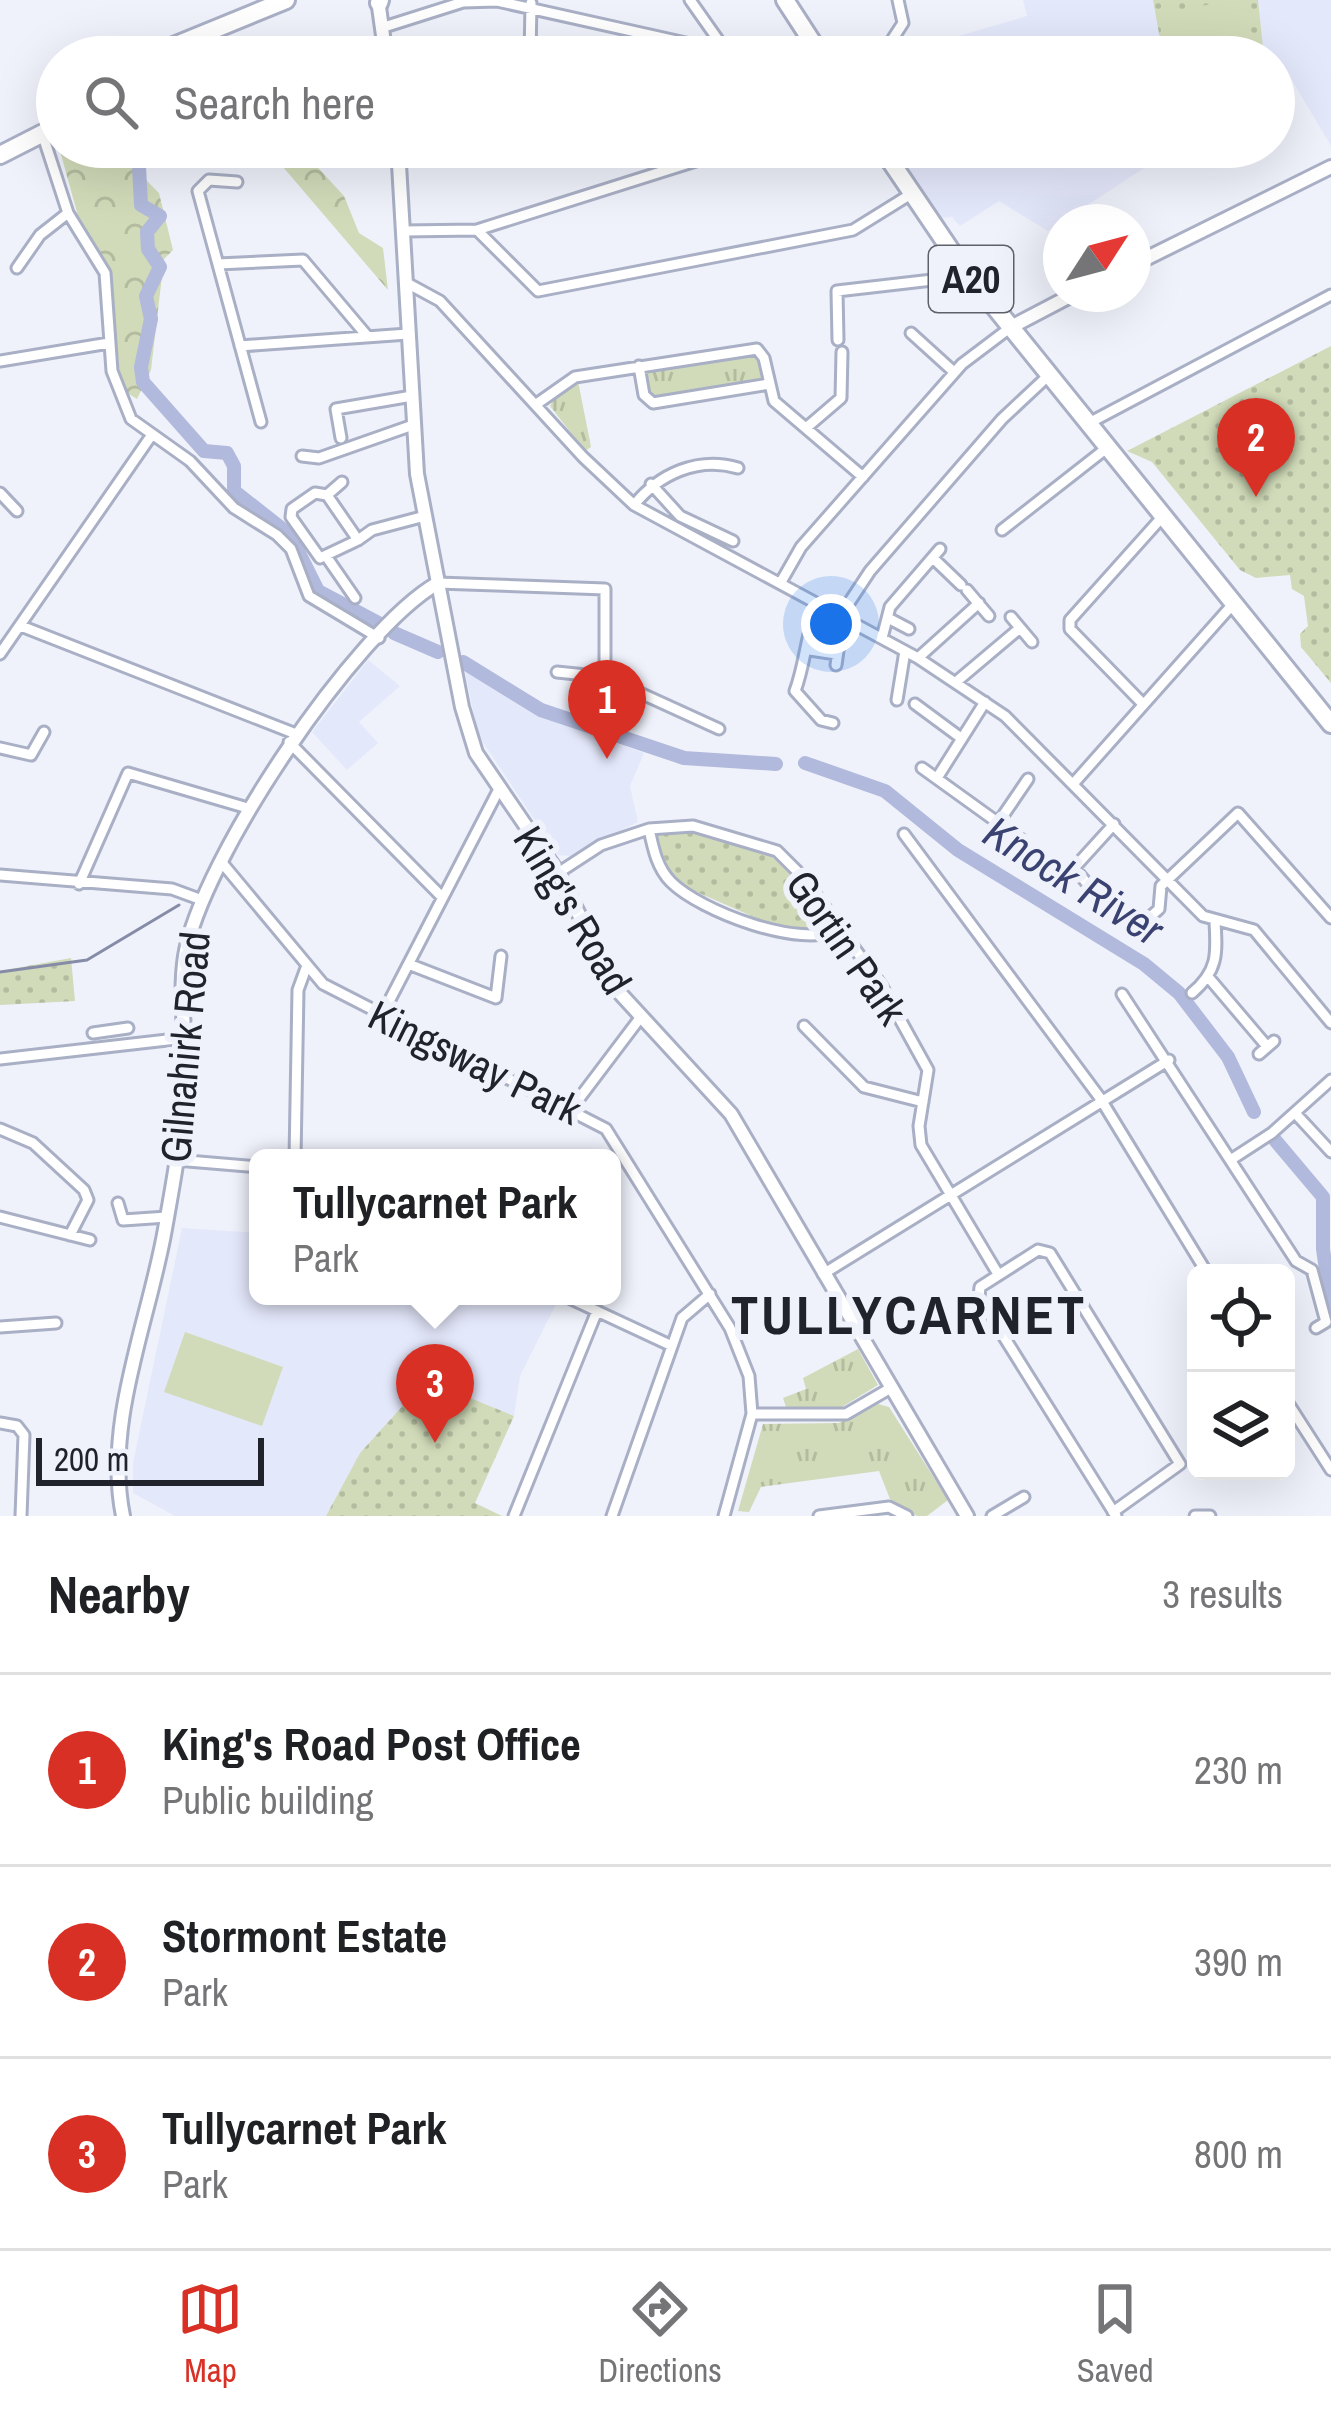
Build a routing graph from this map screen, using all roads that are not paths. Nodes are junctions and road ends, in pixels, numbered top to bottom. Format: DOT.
graph roads {
  1 [pos="286,0"];
  2 [pos="690,0"];
  3 [pos="785,0"];
  4 [pos="898,0"];
  5 [pos="378,1"];
  6 [pos="531,3"];
  7 [pos="382,28"];
  8 [pos="198,36"];
  9 [pos="383,36"];
  10 [pos="530,36"];
  11 [pos="658,36"];
  12 [pos="715,36"];
  13 [pos="808,36"];
  14 [pos="895,36"];
  15 [pos="36,138"];
  16 [pos="0,155"];
  17 [pos="1331,167"];
  18 [pos="58,168"];
  19 [pos="399,168"];
  20 [pos="673,168"];
  21 [pos="894,168"];
  22 [pos="237,182"];
  23 [pos="911,194"];
  24 [pos="68,213"];
  25 [pos="477,230"];
  26 [pos="403,231"];
  27 [pos="1151,256"];
  28 [pos="218,264"];
  29 [pos="960,264"];
  30 [pos="17,268"];
  31 [pos="405,282"];
  32 [pos="1331,295"];
  33 [pos="1043,310"];
  34 [pos="1011,327"];
  35 [pos="911,333"];
  36 [pos="408,334"];
  37 [pos="368,337"];
  38 [pos="838,340"];
  39 [pos="109,343"];
  40 [pos="240,346"];
  41 [pos="842,352"];
  42 [pos="0,361"];
  43 [pos="639,366"];
  44 [pos="954,372"];
  45 [pos="1049,375"];
  46 [pos="769,384"];
  47 [pos="412,396"];
  48 [pos="538,403"];
  49 [pos="261,422"];
  50 [pos="1089,423"];
  51 [pos="413,425"];
  52 [pos="806,428"];
  53 [pos="151,436"];
  54 [pos="341,438"];
  55 [pos="1108,447"];
  56 [pos="302,456"];
  57 [pos="738,467"];
  58 [pos="863,477"];
  59 [pos="342,482"];
  60 [pos="651,484"];
  61 [pos="0,494"];
  62 [pos="327,495"];
  63 [pos="634,505"];
  64 [pos="17,511"];
  65 [pos="1164,515"];
  66 [pos="424,516"];
  67 [pos="1002,530"];
  68 [pos="358,540"];
  69 [pos="733,541"];
  70 [pos="328,559"];
  71 [pos="436,576"];
  72 [pos="781,582"];
  73 [pos="355,598"];
  74 [pos="1234,602"];
  75 [pos="979,603"];
  76 [pos="820,604"];
  77 [pos="841,615"];
  78 [pos="989,616"];
  79 [pos="1011,616"];
  80 [pos="888,618"];
  81 [pos="21,626"];
  82 [pos="1020,628"];
  83 [pos="909,629"];
  84 [pos="379,638"];
  85 [pos="882,638"];
  86 [pos="1032,642"];
  87 [pos="810,650"];
  88 [pos="904,651"];
  89 [pos="0,654"];
  90 [pos="837,654"];
  91 [pos="918,658"];
  92 [pos="557,672"];
  93 [pos="605,677"];
  94 [pos="956,682"];
  95 [pos="897,700"];
  96 [pos="985,702"];
  97 [pos="1143,704"];
  98 [pos="918,711"];
  99 [pos="1331,724"];
  100 [pos="719,729"];
  101 [pos="44,732"];
  102 [pos="835,737"];
  103 [pos="292,738"];
  104 [pos="961,738"];
  105 [pos="0,748"];
  106 [pos="922,769"];
  107 [pos="937,778"];
  108 [pos="1021,781"];
  109 [pos="1073,784"];
  110 [pos="498,791"];
  111 [pos="250,809"];
  112 [pos="998,823"];
  113 [pos="1114,824"];
  114 [pos="649,829"];
  115 [pos="904,834"];
  116 [pos="1022,840"];
  117 [pos="223,864"];
  118 [pos="1057,864"];
  119 [pos="1074,868"];
  120 [pos="558,873"];
  121 [pos="0,875"];
  122 [pos="1169,877"];
  123 [pos="80,884"];
  124 [pos="440,895"];
  125 [pos="1096,895"];
  126 [pos="202,899"];
  127 [pos="1331,918"];
  128 [pos="1215,922"];
  129 [pos="1141,925"];
  130 [pos="840,929"];
  131 [pos="501,956"];
  132 [pos="411,965"];
  133 [pos="306,968"];
  134 [pos="1209,978"];
  135 [pos="1192,993"];
  136 [pos="1122,994"];
  137 [pos="382,1015"];
  138 [pos="640,1018"];
  139 [pos="1331,1023"];
  140 [pos="804,1025"];
  141 [pos="128,1028"];
  142 [pos="111,1030"];
  143 [pos="93,1033"];
  144 [pos="185,1038"];
  145 [pos="1266,1046"];
  146 [pos="114,1048"];
  147 [pos="0,1059"];
  148 [pos="1169,1060"];
  149 [pos="1331,1080"];
  150 [pos="1102,1101"];
  151 [pos="923,1102"];
  152 [pos="572,1108"];
  153 [pos="1295,1113"];
  154 [pos="0,1130"];
  155 [pos="295,1149"];
  156 [pos="1331,1152"];
  157 [pos="1232,1159"];
  158 [pos="176,1160"];
  159 [pos="249,1166"];
  160 [pos="950,1195"];
  161 [pos="118,1203"];
  162 [pos="0,1217"];
  163 [pos="167,1217"];
  164 [pos="70,1234"];
  165 [pos="89,1240"];
  166 [pos="1202,1264"];
  167 [pos="823,1274"];
  168 [pos="998,1274"];
  169 [pos="710,1294"];
  170 [pos="584,1305"];
  171 [pos="597,1311"];
  172 [pos="56,1323"];
  173 [pos="0,1327"];
  174 [pos="1316,1328"];
  175 [pos="671,1346"];
  176 [pos="889,1389"];
  177 [pos="752,1414"];
  178 [pos="1295,1414"];
  179 [pos="0,1423"];
  180 [pos="1331,1469"];
  181 [pos="1024,1497"];
  182 [pos="1114,1514"];
  183 [pos="726,1515"];
  184 [pos="828,1515"];
  185 [pos="21,1516"];
  186 [pos="123,1516"];
  187 [pos="514,1516"];
  188 [pos="612,1516"];
  189 [pos="819,1516"];
  190 [pos="907,1516"];
  191 [pos="967,1516"];
  192 [pos="992,1516"];
  193 [pos="1195,1516"];
  194 [pos="1210,1516"];
  1 -- 8 [label="highway"];
  2 -- 12 [label="street"];
  3 -- 13 [label="highway"];
  4 -- 14 [label="street"];
  5 -- 7 [label="street"];
  6 -- 7 [label="street"];
  6 -- 10 [label="street"];
  6 -- 11 [label="street"];
  7 -- 9 [label="street"];
  15 -- 16 [label="highway"];
  17 -- 27 [label="street"];
  18 -- 24 [label="street"];
  19 -- 26 [label="street, King's Road"];
  20 -- 25 [label="street"];
  21 -- 23 [label="highway, A20"];
  22 -- 28 [label="street"];
  23 -- 25 [label="street"];
  23 -- 29 [label="highway, A20"];
  24 -- 30 [label="street"];
  24 -- 39 [label="street"];
  25 -- 26 [label="street"];
  26 -- 31 [label="street, King's Road"];
  28 -- 37 [label="street"];
  28 -- 40 [label="street"];
  29 -- 34 [label="highway, A20"];
  29 -- 38 [label="street"];
  31 -- 36 [label="street, King's Road"];
  31 -- 48 [label="street"];
  32 -- 50 [label="street"];
  33 -- 34 [label="street"];
  34 -- 44 [label="street"];
  34 -- 45 [label="highway, A20"];
  35 -- 44 [label="street"];
  36 -- 37 [label="street"];
  36 -- 47 [label="street, King's Road"];
  37 -- 40 [label="street"];
  39 -- 42 [label="street"];
  39 -- 53 [label="street"];
  40 -- 49 [label="street"];
  41 -- 52 [label="street"];
  43 -- 46 [label="street"];
  43 -- 46 [label="street"];
  43 -- 48 [label="street"];
  44 -- 58 [label="street"];
  45 -- 50 [label="highway, A20"];
  45 -- 77 [label="street"];
  46 -- 52 [label="street"];
  47 -- 51 [label="street, King's Road"];
  47 -- 54 [label="street"];
  48 -- 63 [label="street"];
  50 -- 55 [label="highway, A20"];
  51 -- 56 [label="street"];
  51 -- 66 [label="street, King's Road"];
  52 -- 58 [label="street"];
  53 -- 81 [label="street"];
  53 -- 84 [label="street"];
  55 -- 65 [label="highway, A20"];
  55 -- 67 [label="street"];
  57 -- 60 [label="street"];
  58 -- 72 [label="street"];
  59 -- 62 [label="street"];
  60 -- 63 [label="street"];
  60 -- 69 [label="street"];
  61 -- 64 [label="street"];
  62 -- 68 [label="street"];
  62 -- 70 [label="street"];
  63 -- 72 [label="street"];
  65 -- 74 [label="highway, A20"];
  65 -- 97 [label="street"];
  66 -- 68 [label="street"];
  66 -- 71 [label="street, King's Road"];
  68 -- 70 [label="street"];
  70 -- 73 [label="street"];
  71 -- 84 [label="street, Gilnahirk Road"];
  71 -- 93 [label="street"];
  71 -- 110 [label="street, King's Road"];
  72 -- 76 [label="street"];
  74 -- 97 [label="street"];
  74 -- 99 [label="highway, A20"];
  75 -- 78 [label="street"];
  75 -- 80 [label="street"];
  75 -- 91 [label="street"];
  76 -- 77 [label="street"];
  76 -- 87 [label="street"];
  77 -- 85 [label="street"];
  79 -- 82 [label="street"];
  80 -- 83 [label="street"];
  80 -- 85 [label="street"];
  81 -- 89 [label="street"];
  81 -- 103 [label="street"];
  82 -- 86 [label="street"];
  82 -- 94 [label="street"];
  84 -- 103 [label="street, Gilnahirk Road"];
  85 -- 88 [label="street"];
  87 -- 90 [label="street"];
  87 -- 102 [label="street"];
  88 -- 91 [label="street"];
  88 -- 95 [label="street"];
  91 -- 94 [label="street"];
  92 -- 93 [label="street"];
  93 -- 100 [label="street"];
  94 -- 96 [label="street"];
  96 -- 104 [label="street"];
  96 -- 109 [label="street"];
  97 -- 109 [label="street"];
  98 -- 104 [label="street"];
  101 -- 105 [label="street"];
  103 -- 111 [label="street, Gilnahirk Road"];
  103 -- 124 [label="street"];
  104 -- 107 [label="street"];
  106 -- 107 [label="street"];
  107 -- 112 [label="street"];
  108 -- 112 [label="street"];
  109 -- 113 [label="street"];
  110 -- 120 [label="street, King's Road"];
  110 -- 124 [label="street"];
  111 -- 117 [label="street, Gilnahirk Road"];
  111 -- 123 [label="street"];
  112 -- 116 [label="street"];
  113 -- 119 [label="street"];
  113 -- 122 [label="street"];
  114 -- 120 [label="street, Gortin Park"];
  114 -- 130 [label="street, Gortin Park"];
  114 -- 130 [label="street"];
  115 -- 150 [label="street"];
  117 -- 126 [label="street, Gilnahirk Road"];
  117 -- 133 [label="street, Kingsway Park"];
  118 -- 119 [label="street"];
  119 -- 125 [label="street"];
  120 -- 138 [label="street, King's Road"];
  121 -- 123 [label="street"];
  122 -- 127 [label="street"];
  122 -- 128 [label="street"];
  122 -- 129 [label="street"];
  123 -- 126 [label="street"];
  124 -- 132 [label="street"];
  126 -- 144 [label="street, Gilnahirk Road"];
  128 -- 134 [label="street"];
  128 -- 139 [label="street"];
  130 -- 151 [label="street, Gortin Park"];
  131 -- 132 [label="street"];
  132 -- 137 [label="street"];
  133 -- 137 [label="street, Kingsway Park"];
  133 -- 155 [label="street"];
  134 -- 135 [label="street"];
  134 -- 145 [label="street"];
  136 -- 148 [label="street"];
  137 -- 152 [label="street, Kingsway Park"];
  138 -- 152 [label="street"];
  138 -- 167 [label="street, King's Road"];
  140 -- 151 [label="street"];
  141 -- 142 [label="street"];
  142 -- 143 [label="street"];
  142 -- 146 [label="street"];
  144 -- 146 [label="street"];
  144 -- 158 [label="street, Gilnahirk Road"];
  146 -- 147 [label="street"];
  148 -- 150 [label="street"];
  148 -- 157 [label="street"];
  149 -- 153 [label="street"];
  150 -- 160 [label="street"];
  150 -- 166 [label="street"];
  151 -- 160 [label="street, Gortin Park"];
  152 -- 169 [label="street, Kingsway Park"];
  153 -- 156 [label="street"];
  153 -- 157 [label="street"];
  154 -- 164 [label="street"];
  157 -- 174 [label="street"];
  158 -- 159 [label="street"];
  158 -- 163 [label="street, Gilnahirk Road"];
  160 -- 167 [label="street"];
  160 -- 168 [label="street, Gortin Park"];
  161 -- 163 [label="street"];
  162 -- 164 [label="street"];
  163 -- 186 [label="street, Gilnahirk Road"];
  164 -- 165 [label="street"];
  167 -- 176 [label="street, King's Road"];
  168 -- 182 [label="street"];
  168 -- 182 [label="street"];
  169 -- 175 [label="street"];
  169 -- 177 [label="street, Kingsway Park"];
  170 -- 171 [label="street"];
  171 -- 175 [label="street"];
  171 -- 187 [label="street"];
  172 -- 173 [label="street"];
  175 -- 188 [label="street"];
  176 -- 177 [label="street"];
  176 -- 191 [label="street, King's Road"];
  177 -- 183 [label="street"];
  178 -- 180 [label="street"];
  179 -- 185 [label="street"];
  181 -- 192 [label="street"];
  184 -- 189 [label="street"];
  184 -- 190 [label="street"];
  193 -- 194 [label="street"];
}
